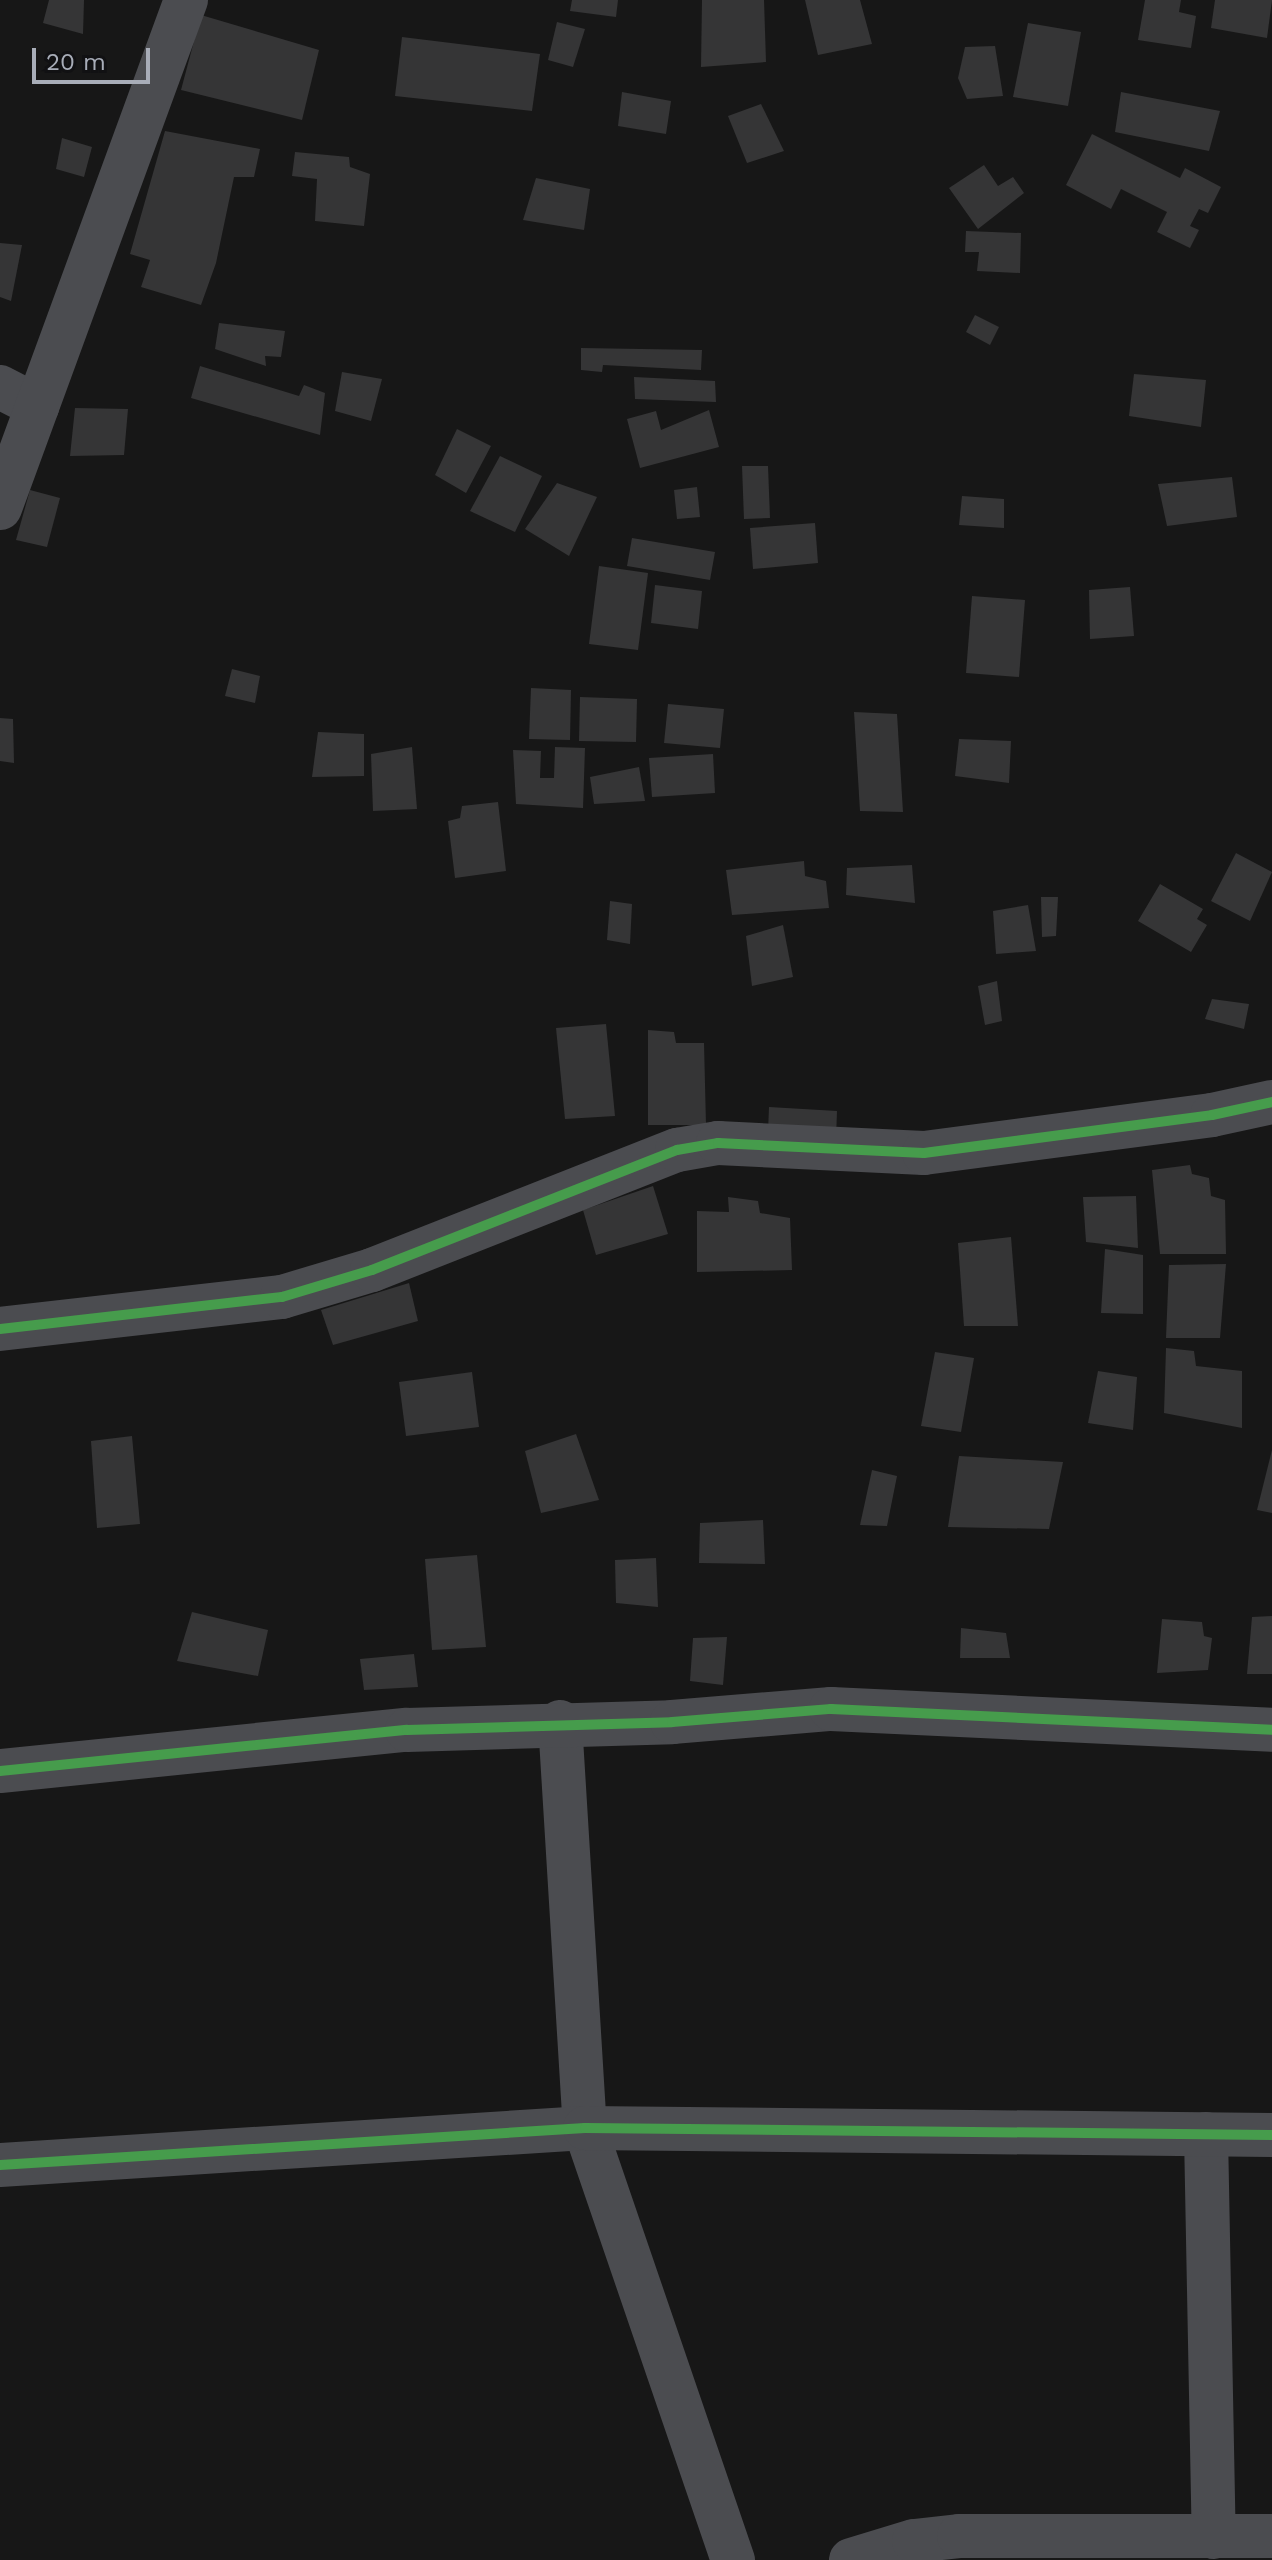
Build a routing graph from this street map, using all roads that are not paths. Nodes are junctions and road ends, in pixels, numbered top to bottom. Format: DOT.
graph roads {
  1 [pos="186,0"];
  2 [pos="19,397"];
  3 [pos="0,508"];
  4 [pos="1272,1102"];
  5 [pos="0,1329"];
  6 [pos="560,1722"];
  7 [pos="1272,1730"];
  8 [pos="0,1771"];
  9 [pos="585,2128"];
  10 [pos="1206,2134"];
  11 [pos="1272,2135"];
  12 [pos="0,2165"];
  13 [pos="1272,2536"];
  14 [pos="1214,2537"];
  15 [pos="733,2560"];
  16 [pos="851,2560"];
  1 -- 2 [label="street"];
  2 -- 3 [label="street"];
  4 -- 5 [label="street"];
  6 -- 7 [label="street"];
  6 -- 8 [label="street"];
  6 -- 9 [label="street"];
  9 -- 10 [label="street"];
  9 -- 12 [label="street"];
  9 -- 15 [label="street"];
  10 -- 11 [label="street"];
  10 -- 14 [label="street"];
  13 -- 14 [label="street"];
  14 -- 16 [label="street"];
}
